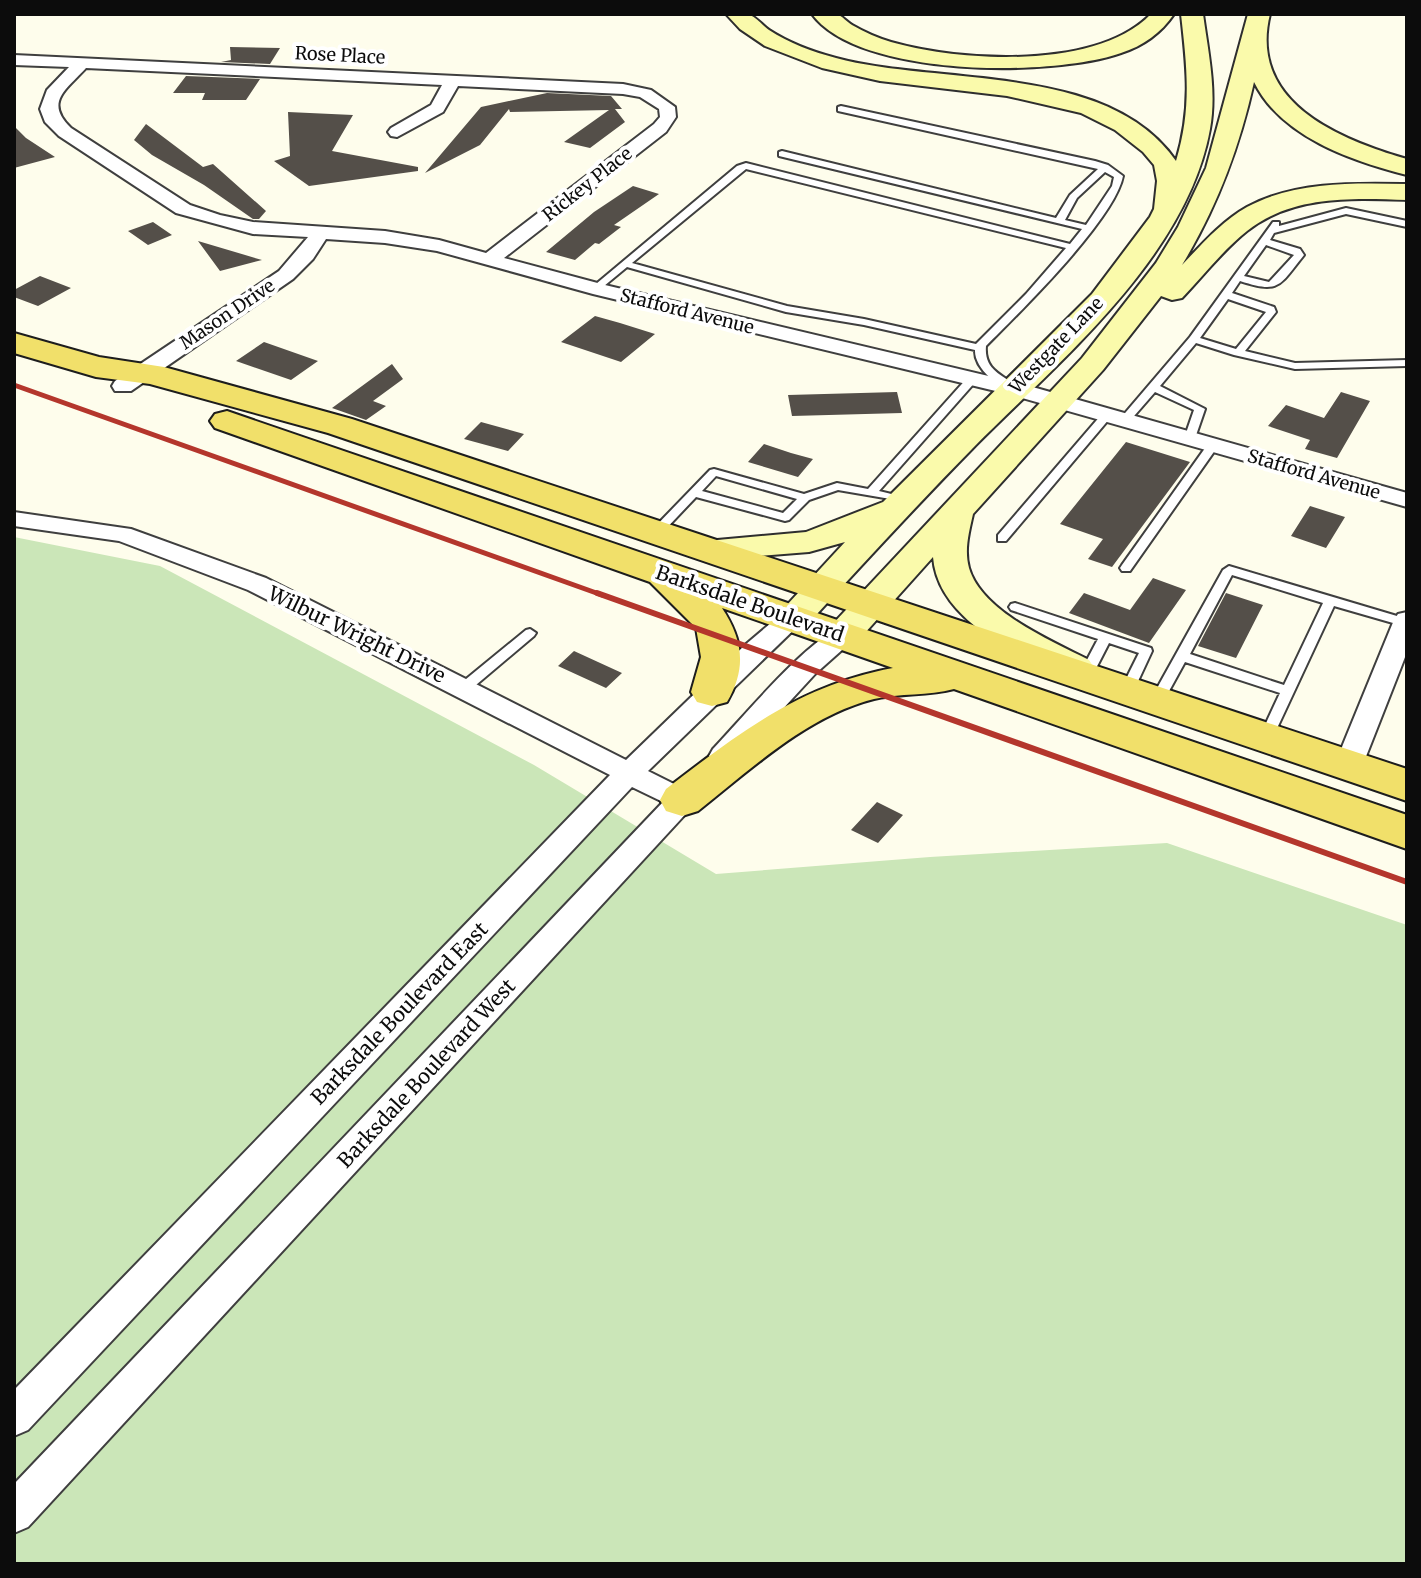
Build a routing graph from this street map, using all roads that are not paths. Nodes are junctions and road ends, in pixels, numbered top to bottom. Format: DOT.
graph roads {
  1 [pos="737,14"];
  2 [pos="823,14"];
  3 [pos="1163,14"];
  4 [pos="1192,14"];
  5 [pos="1256,24"];
  6 [pos="14,60"];
  7 [pos="82,63"];
  8 [pos="453,81"];
  9 [pos="662,102"];
  10 [pos="841,109"];
  11 [pos="397,132"];
  12 [pos="782,154"];
  13 [pos="1105,167"];
  14 [pos="1407,167"];
  15 [pos="1407,192"];
  16 [pos="1167,209"];
  17 [pos="1059,221"];
  18 [pos="1407,224"];
  19 [pos="1088,228"];
  20 [pos="321,232"];
  21 [pos="1264,241"];
  22 [pos="1072,247"];
  23 [pos="489,260"];
  24 [pos="625,264"];
  25 [pos="1239,278"];
  26 [pos="595,289"];
  27 [pos="1227,295"];
  28 [pos="1194,339"];
  29 [pos="14,343"];
  30 [pos="1112,344"];
  31 [pos="980,348"];
  32 [pos="1238,353"];
  33 [pos="1407,363"];
  34 [pos="121,375"];
  35 [pos="973,378"];
  36 [pos="1154,387"];
  37 [pos="1014,389"];
  38 [pos="1059,402"];
  39 [pos="1115,418"];
  40 [pos="1201,442"];
  41 [pos="431,456"];
  42 [pos="402,483"];
  43 [pos="694,493"];
  44 [pos="805,498"];
  45 [pos="891,499"];
  46 [pos="1407,500"];
  47 [pos="957,511"];
  48 [pos="14,519"];
  49 [pos="1002,538"];
  50 [pos="707,549"];
  51 [pos="654,550"];
  52 [pos="1126,568"];
  53 [pos="822,587"];
  54 [pos="1330,601"];
  55 [pos="871,604"];
  56 [pos="1015,607"];
  57 [pos="793,618"];
  58 [pos="1407,622"];
  59 [pos="530,633"];
  60 [pos="842,636"];
  61 [pos="1105,639"];
  62 [pos="1182,656"];
  63 [pos="1086,675"];
  64 [pos="974,680"];
  65 [pos="465,687"];
  66 [pos="1288,691"];
  67 [pos="712,692"];
  68 [pos="1143,694"];
  69 [pos="1267,736"];
  70 [pos="1349,764"];
  71 [pos="630,772"];
  72 [pos="1407,785"];
  73 [pos="682,800"];
  74 [pos="1331,805"];
  75 [pos="1407,832"];
  76 [pos="14,1417"];
  77 [pos="14,1513"];
  1 -- 16 [label="main road"];
  2 -- 3 [label="main road"];
  4 -- 16 [label="main road, Westgate Lane"];
  5 -- 14 [label="main road"];
  5 -- 30 [label="main road, Westgate Lane"];
  6 -- 7 [label="street, Rose Place"];
  7 -- 8 [label="street, Rose Place"];
  7 -- 20 [label="street, Stafford Avenue"];
  8 -- 9 [label="street, Rose Place"];
  8 -- 11 [label="street"];
  9 -- 23 [label="street, Rickey Place"];
  10 -- 13 [label="lane"];
  12 -- 17 [label="lane"];
  13 -- 17 [label="lane"];
  13 -- 19 [label="lane"];
  15 -- 30 [label="main road"];
  16 -- 37 [label="main road, Westgate Lane"];
  17 -- 19 [label="lane"];
  18 -- 21 [label="lane"];
  19 -- 22 [label="lane"];
  20 -- 23 [label="street, Stafford Avenue"];
  20 -- 34 [label="street, Mason Drive"];
  21 -- 25 [label="lane"];
  21 -- 25 [label="lane"];
  22 -- 24 [label="lane"];
  22 -- 31 [label="lane"];
  23 -- 26 [label="street, Stafford Avenue"];
  24 -- 26 [label="lane"];
  24 -- 31 [label="lane"];
  25 -- 27 [label="lane"];
  26 -- 35 [label="street, Stafford Avenue"];
  27 -- 28 [label="lane"];
  27 -- 32 [label="lane"];
  28 -- 32 [label="lane"];
  28 -- 36 [label="lane"];
  29 -- 34 [label="main road, Barksdale Boulevard"];
  30 -- 38 [label="main road, Westgate Lane"];
  31 -- 37 [label="lane"];
  32 -- 33 [label="lane"];
  34 -- 41 [label="main road, Barksdale Boulevard"];
  34 -- 42 [label="main road, Barksdale Boulevard"];
  35 -- 37 [label="street, Stafford Avenue"];
  35 -- 45 [label="lane"];
  36 -- 39 [label="lane"];
  36 -- 40 [label="lane"];
  37 -- 38 [label="street, Stafford Avenue"];
  37 -- 45 [label="main road, Westgate Lane"];
  38 -- 39 [label="street, Stafford Avenue"];
  38 -- 47 [label="main road, Westgate Lane"];
  39 -- 40 [label="street, Stafford Avenue"];
  39 -- 49 [label="lane"];
  40 -- 46 [label="street, Stafford Avenue"];
  40 -- 52 [label="lane"];
  41 -- 42 [label="main road"];
  41 -- 51 [label="main road, Barksdale Boulevard"];
  42 -- 51 [label="main road, Barksdale Boulevard"];
  43 -- 44 [label="lane"];
  43 -- 44 [label="lane"];
  43 -- 51 [label="lane"];
  44 -- 45 [label="lane"];
  45 -- 50 [label="main road"];
  45 -- 53 [label="main road, Westgate Lane"];
  47 -- 55 [label="main road, Westgate Lane"];
  47 -- 63 [label="main road"];
  48 -- 65 [label="street, Wilbur Wright Drive"];
  50 -- 51 [label="main road, Barksdale Boulevard"];
  50 -- 53 [label="main road, Barksdale Boulevard"];
  51 -- 57 [label="main road, Barksdale Boulevard"];
  51 -- 67 [label="main road"];
  53 -- 55 [label="main road, Barksdale Boulevard"];
  53 -- 57 [label="main road, Westgate Lane"];
  54 -- 58 [label="lane"];
  54 -- 62 [label="lane"];
  54 -- 66 [label="lane"];
  55 -- 60 [label="main road, Westgate Lane"];
  55 -- 63 [label="main road, Barksdale Boulevard"];
  56 -- 61 [label="lane"];
  57 -- 60 [label="main road, Barksdale Boulevard"];
  57 -- 67 [label="street, Barksdale Boulevard East"];
  58 -- 70 [label="street"];
  59 -- 65 [label="lane"];
  60 -- 64 [label="main road, Barksdale Boulevard"];
  60 -- 73 [label="street, Barksdale Boulevard West"];
  61 -- 63 [label="lane"];
  61 -- 68 [label="lane"];
  62 -- 66 [label="lane"];
  62 -- 68 [label="lane"];
  63 -- 68 [label="main road, Barksdale Boulevard"];
  64 -- 73 [label="main road"];
  64 -- 74 [label="main road, Barksdale Boulevard"];
  65 -- 71 [label="street, Wilbur Wright Drive"];
  66 -- 69 [label="lane"];
  67 -- 71 [label="street, Barksdale Boulevard East"];
  68 -- 69 [label="main road, Barksdale Boulevard"];
  69 -- 70 [label="main road, Barksdale Boulevard"];
  70 -- 72 [label="main road, Barksdale Boulevard"];
  70 -- 74 [label="main road"];
  71 -- 73 [label="street, Wilbur Wright Drive"];
  71 -- 76 [label="street, Barksdale Boulevard East"];
  73 -- 77 [label="street, Barksdale Boulevard West"];
  74 -- 75 [label="main road, Barksdale Boulevard"];
}
